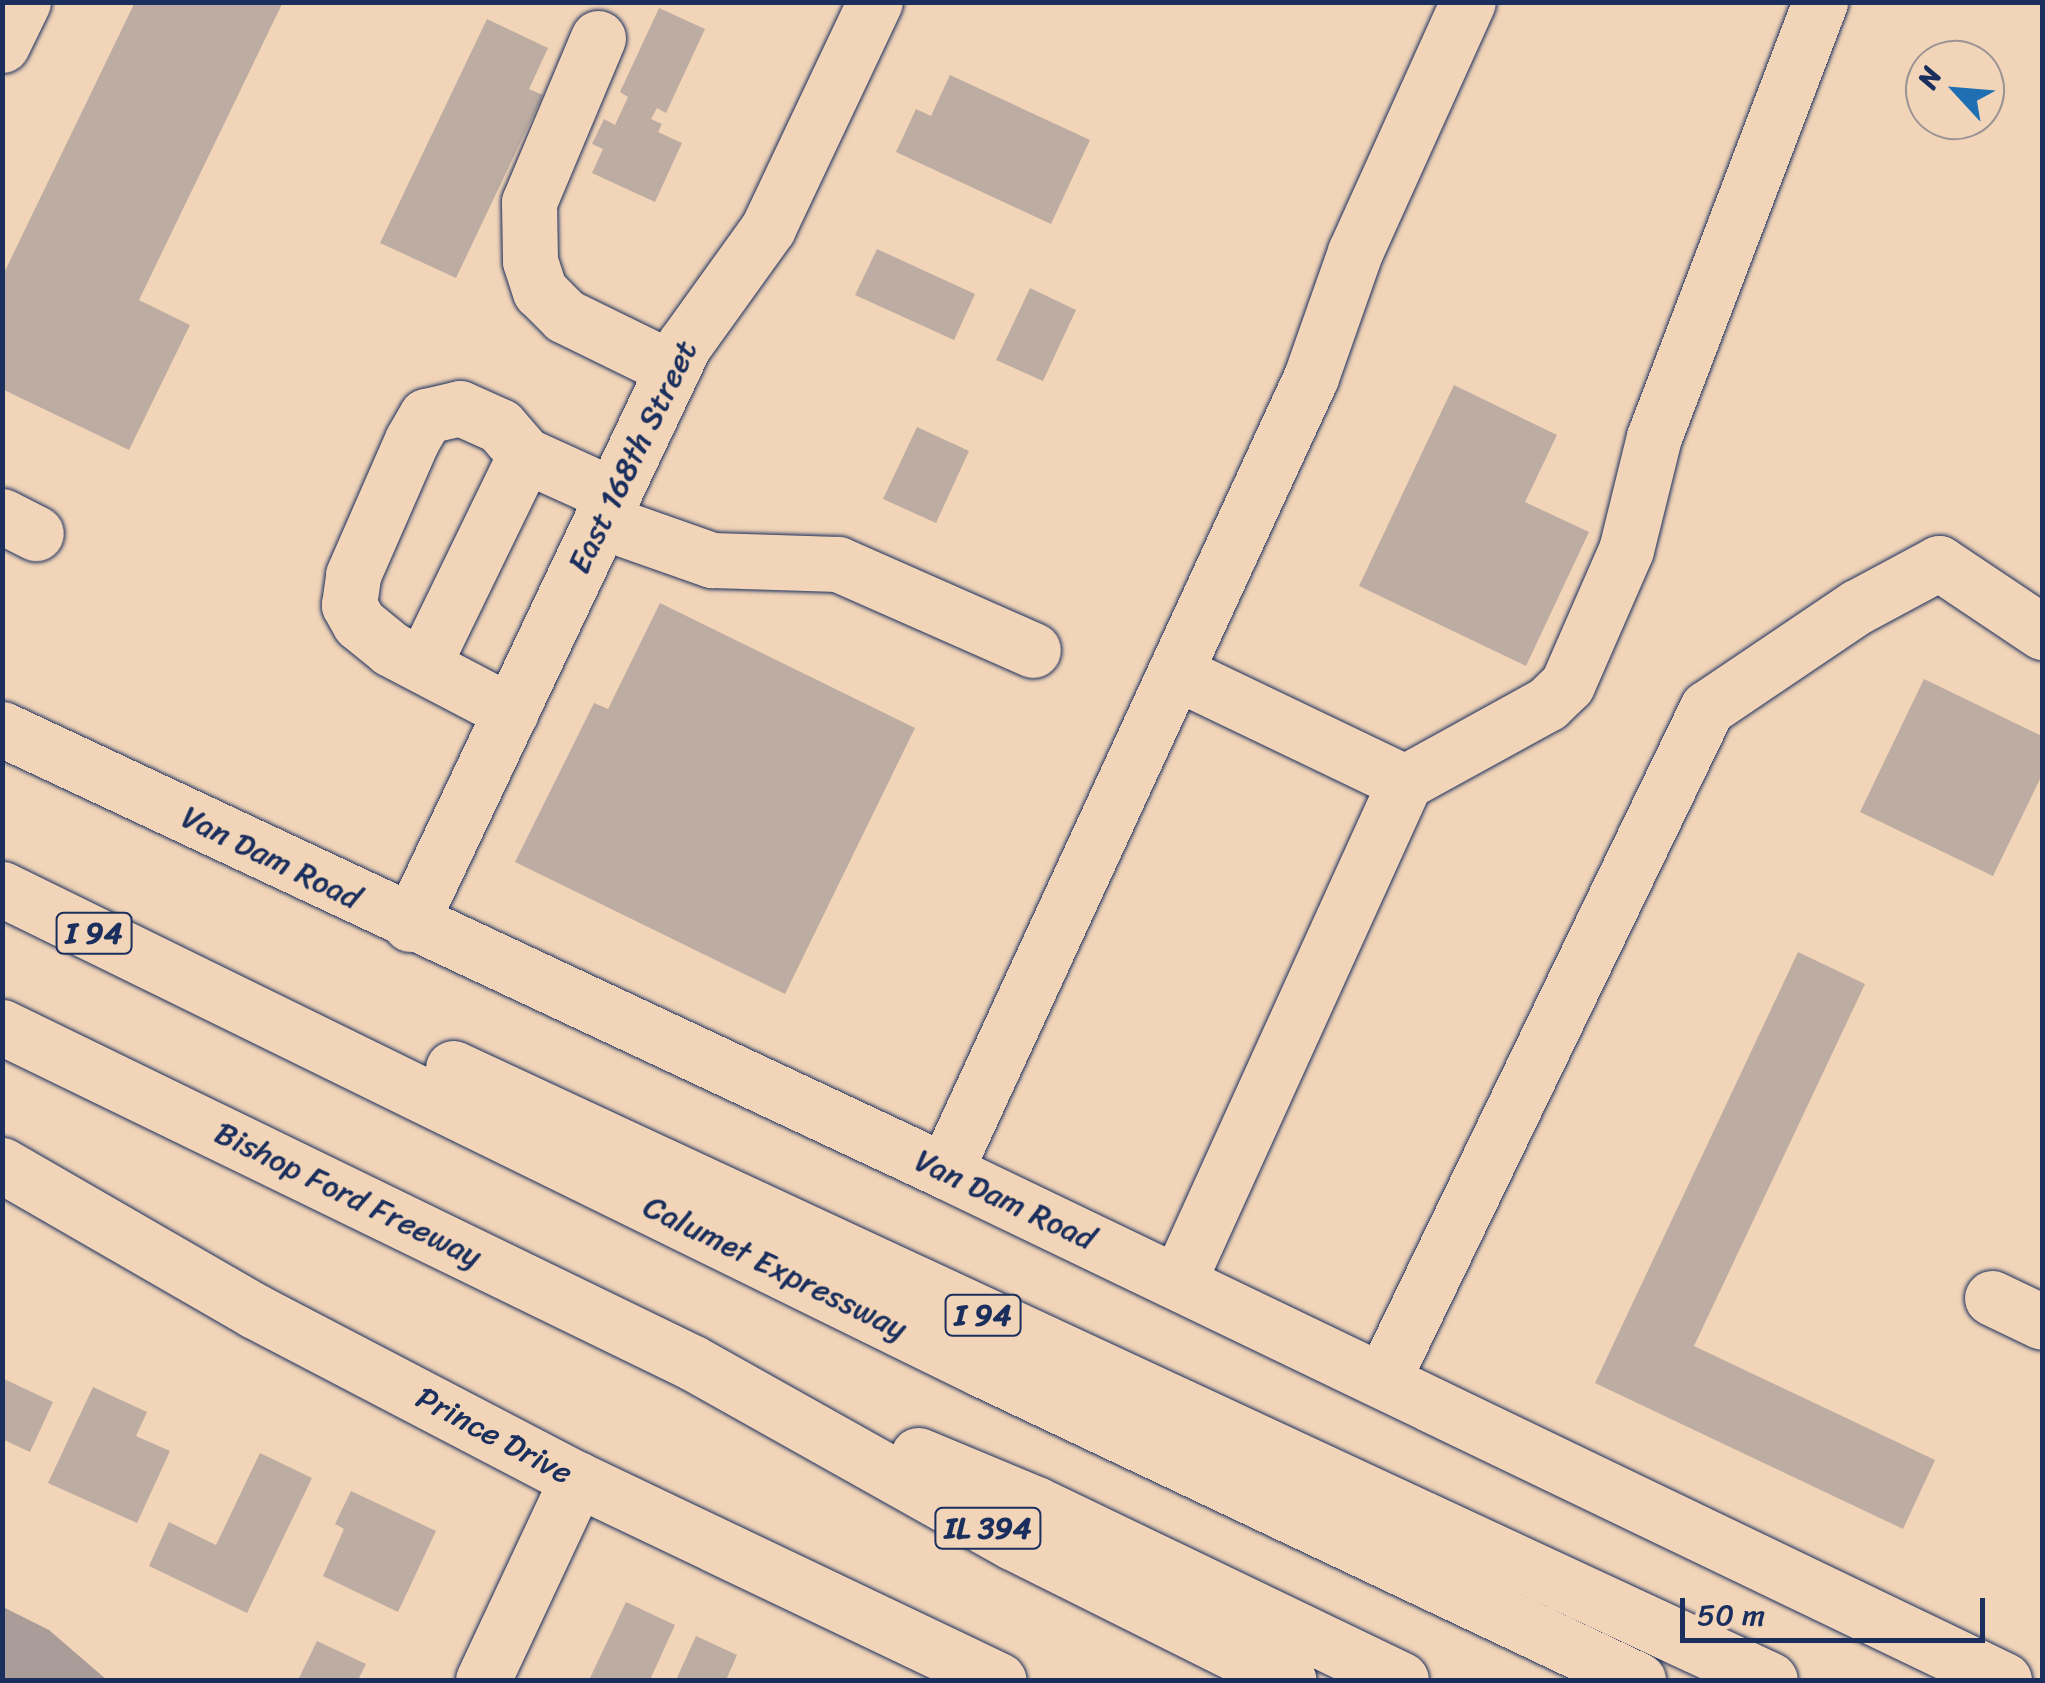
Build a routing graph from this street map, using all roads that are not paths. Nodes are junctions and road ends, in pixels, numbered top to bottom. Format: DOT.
graph roads {
  1 [pos="23,2"];
  2 [pos="875,2"];
  3 [pos="1468,2"];
  4 [pos="1820,2"];
  5 [pos="598,38"];
  6 [pos="2,45"];
  7 [pos="673,368"];
  8 [pos="525,455"];
  9 [pos="607,508"];
  10 [pos="2042,632"];
  11 [pos="1033,650"];
  12 [pos="423,666"];
  13 [pos="1175,672"];
  14 [pos="510,712"];
  15 [pos="2,729"];
  16 [pos="1405,782"];
  17 [pos="2,889"];
  18 [pos="410,924"];
  19 [pos="185,977"];
  20 [pos="2,1028"];
  21 [pos="2,1165"];
  22 [pos="944,1170"];
  23 [pos="1178,1282"];
  24 [pos="1992,1298"];
  25 [pos="2042,1322"];
  26 [pos="693,1362"];
  27 [pos="1382,1379"];
  28 [pos="577,1480"];
  29 [pos="483,1680"];
  30 [pos="995,1680"];
  31 [pos="1290,1680"];
  32 [pos="1401,1680"];
  33 [pos="1638,1680"];
  34 [pos="1770,1680"];
  35 [pos="2004,1680"];
  1 -- 6 [label="main road"];
  2 -- 7 [label="main road, East 168th Street"];
  3 -- 13 [label="main road"];
  4 -- 16 [label="main road"];
  5 -- 7 [label="main road"];
  7 -- 9 [label="main road, East 168th Street"];
  8 -- 9 [label="main road"];
  8 -- 12 [label="main road"];
  8 -- 12 [label="main road"];
  9 -- 11 [label="main road"];
  9 -- 14 [label="main road, East 168th Street"];
  10 -- 27 [label="main road"];
  12 -- 14 [label="main road"];
  13 -- 16 [label="main road"];
  13 -- 22 [label="main road"];
  14 -- 18 [label="main road, East 168th Street"];
  15 -- 18 [label="main road, Van Dam Road"];
  16 -- 23 [label="main road"];
  17 -- 19 [label="main road, I 94"];
  18 -- 22 [label="main road, Van Dam Road"];
  19 -- 33 [label="main road, Calumet Expressway"];
  19 -- 34 [label="main road, I 94"];
  20 -- 26 [label="main road, Bishop Ford Freeway"];
  21 -- 28 [label="main road, Prince Drive"];
  22 -- 23 [label="main road, Van Dam Road"];
  23 -- 27 [label="main road, Van Dam Road"];
  24 -- 25 [label="main road"];
  26 -- 31 [label="main road, IL 394"];
  26 -- 32 [label="main road"];
  27 -- 35 [label="main road, Van Dam Road"];
  28 -- 29 [label="main road"];
  28 -- 30 [label="main road, Prince Drive"];
}
